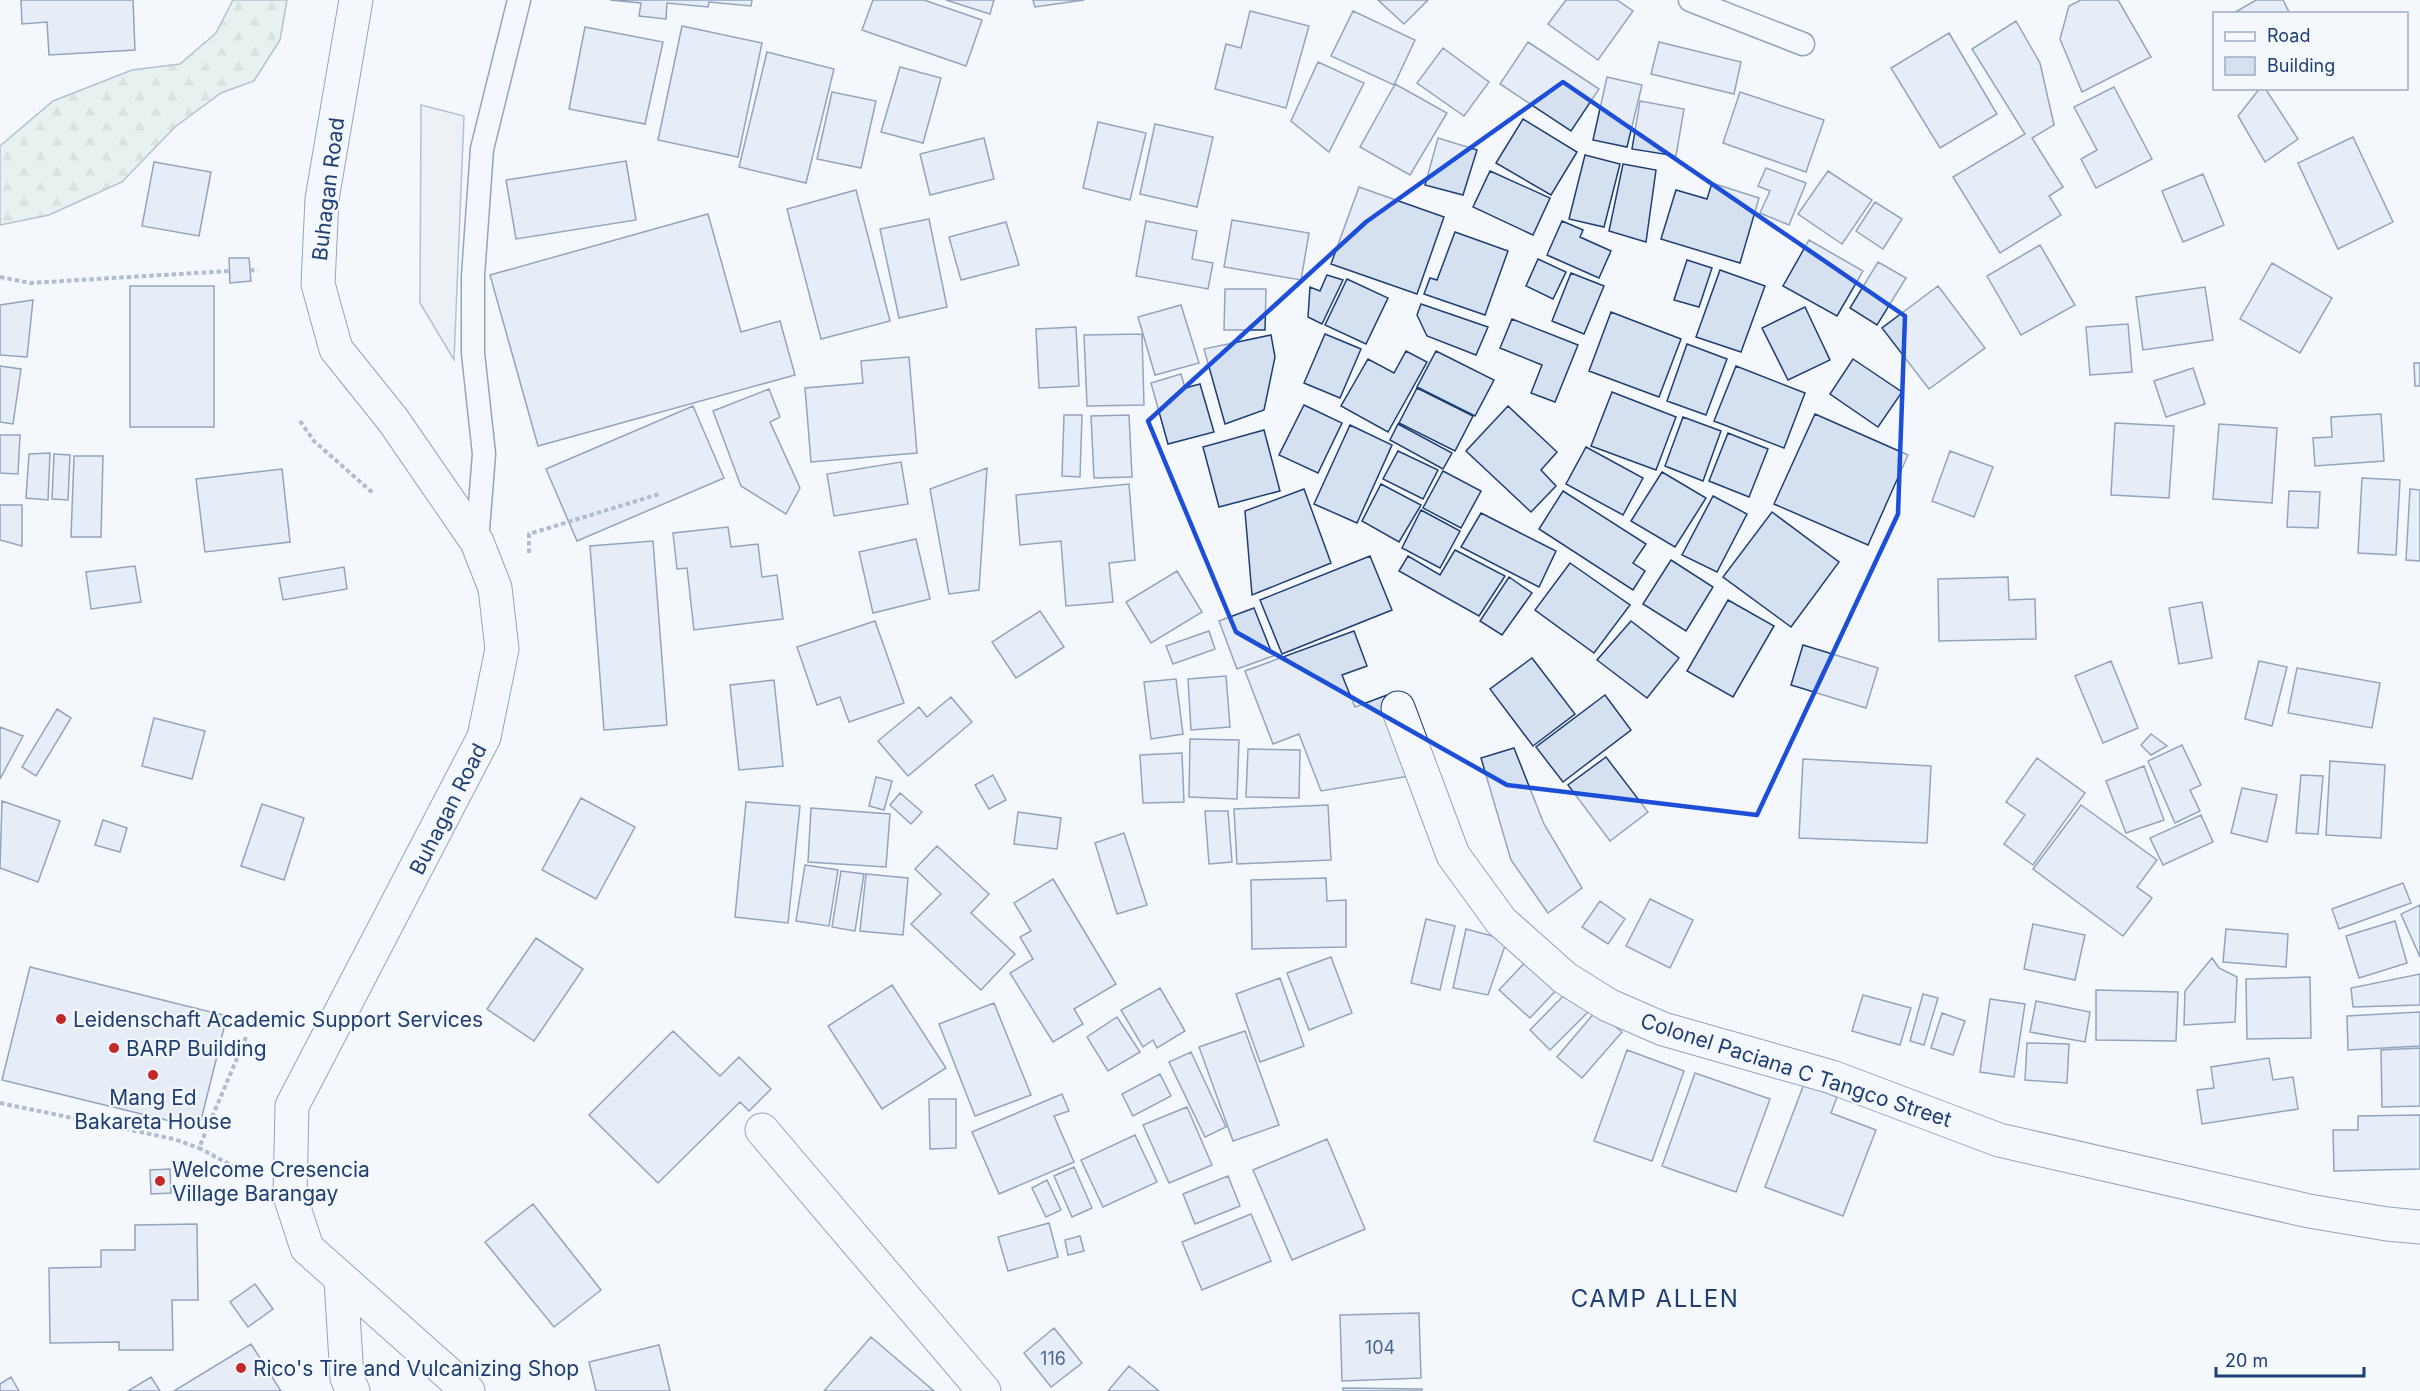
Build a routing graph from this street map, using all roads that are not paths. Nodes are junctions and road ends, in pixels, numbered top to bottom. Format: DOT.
graph roads {
  1 [pos="356,0"];
  2 [pos="519,0"];
  3 [pos="1690,0"];
  4 [pos="1803,44"];
  5 [pos="477,542"];
  6 [pos="1398,708"];
  7 [pos="762,1130"];
  8 [pos="2420,1227"];
  9 [pos="341,1280"];
  10 [pos="353,1391"];
  11 [pos="468,1391"];
  12 [pos="984,1391"];
  1 -- 5 [label="street, Buhagan Road"];
  2 -- 5 [label="lane"];
  3 -- 4 [label="lane"];
  5 -- 9 [label="street, Buhagan Road"];
  6 -- 8 [label="street, Colonel Paciana C Tangco Street"];
  7 -- 12 [label="street"];
  9 -- 10 [label="street"];
  9 -- 11 [label="street, Buhagan Road"];
}
